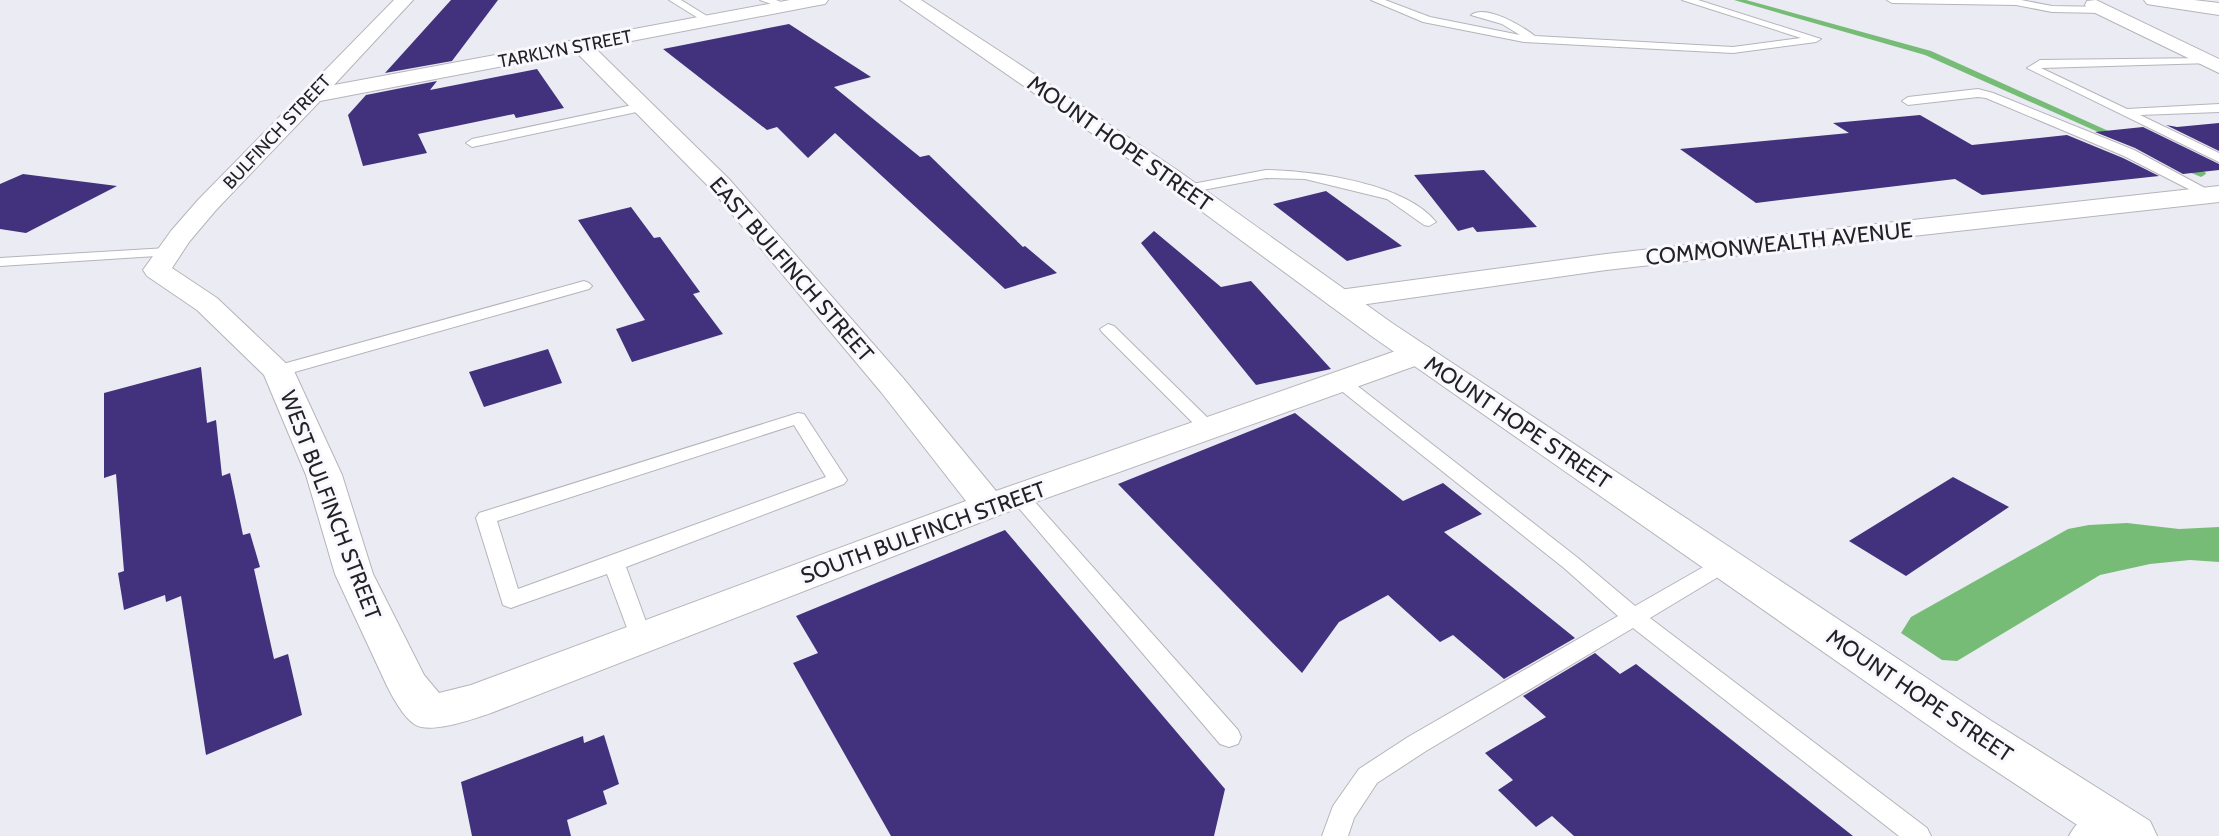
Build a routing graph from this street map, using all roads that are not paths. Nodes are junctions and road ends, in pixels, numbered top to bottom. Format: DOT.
graph roads {
  1 [pos="404,0"];
  2 [pos="674,0"];
  3 [pos="765,0"];
  4 [pos="819,0"];
  5 [pos="909,0"];
  6 [pos="1376,0"];
  7 [pos="1687,0"];
  8 [pos="1892,0"];
  9 [pos="2153,0"];
  10 [pos="2210,5"];
  11 [pos="788,6"];
  12 [pos="2099,8"];
  13 [pos="1410,13"];
  14 [pos="1450,14"];
  15 [pos="1476,15"];
  16 [pos="710,21"];
  17 [pos="1534,40"];
  18 [pos="580,46"];
  19 [pos="2213,64"];
  20 [pos="311,96"];
  21 [pos="1908,101"];
  22 [pos="642,107"];
  23 [pos="2219,108"];
  24 [pos="2128,112"];
  25 [pos="472,143"];
  26 [pos="2219,158"];
  27 [pos="1187,189"];
  28 [pos="2215,195"];
  29 [pos="1429,222"];
  30 [pos="162,261"];
  31 [pos="0,262"];
  32 [pos="584,286"];
  33 [pos="1339,298"];
  34 [pos="1108,329"];
  35 [pos="1418,354"];
  36 [pos="278,371"];
  37 [pos="1340,381"];
  38 [pos="1208,428"];
  39 [pos="1004,501"];
  40 [pos="1726,563"];
  41 [pos="615,564"];
  42 [pos="1635,616"];
  43 [pos="641,638"];
  44 [pos="430,712"];
  45 [pos="1229,737"];
  46 [pos="2093,826"];
  47 [pos="1335,836"];
  48 [pos="1918,836"];
  49 [pos="2133,836"];
  1 -- 20 [label="street, BULFINCH STREET"];
  2 -- 16 [label="lane"];
  3 -- 11 [label="lane"];
  4 -- 11 [label="street, TARKLYN STREET"];
  5 -- 27 [label="street, MOUNT HOPE STREET"];
  6 -- 13 [label="lane"];
  7 -- 17 [label="lane"];
  8 -- 12 [label="lane"];
  9 -- 10 [label="street"];
  11 -- 16 [label="street, TARKLYN STREET"];
  12 -- 19 [label="street"];
  13 -- 14 [label="lane"];
  13 -- 17 [label="lane"];
  15 -- 17 [label="lane"];
  16 -- 18 [label="street, TARKLYN STREET"];
  18 -- 20 [label="street, TARKLYN STREET"];
  18 -- 22 [label="street, EAST BULFINCH STREET"];
  19 -- 24 [label="lane"];
  20 -- 30 [label="street, BULFINCH STREET"];
  21 -- 28 [label="lane"];
  22 -- 25 [label="lane"];
  22 -- 39 [label="street, EAST BULFINCH STREET"];
  23 -- 24 [label="lane"];
  24 -- 26 [label="lane"];
  27 -- 29 [label="lane"];
  27 -- 33 [label="street, MOUNT HOPE STREET"];
  28 -- 33 [label="street, COMMONWEALTH AVENUE"];
  30 -- 31 [label="lane"];
  30 -- 36 [label="street, WEST BULFINCH STREET"];
  32 -- 36 [label="lane"];
  33 -- 35 [label="street, MOUNT HOPE STREET"];
  34 -- 38 [label="lane"];
  35 -- 37 [label="street, SOUTH BULFINCH STREET"];
  35 -- 40 [label="street, MOUNT HOPE STREET"];
  36 -- 44 [label="street, WEST BULFINCH STREET"];
  37 -- 38 [label="street, SOUTH BULFINCH STREET"];
  37 -- 42 [label="lane"];
  38 -- 39 [label="street, SOUTH BULFINCH STREET"];
  39 -- 43 [label="street, SOUTH BULFINCH STREET"];
  39 -- 45 [label="lane"];
  40 -- 42 [label="lane"];
  40 -- 46 [label="street, MOUNT HOPE STREET"];
  41 -- 41 [label="lane"];
  41 -- 43 [label="lane"];
  42 -- 47 [label="lane"];
  42 -- 48 [label="lane"];
  43 -- 44 [label="street, SOUTH BULFINCH STREET"];
  46 -- 49 [label="street, MOUNT HOPE STREET"];
}
